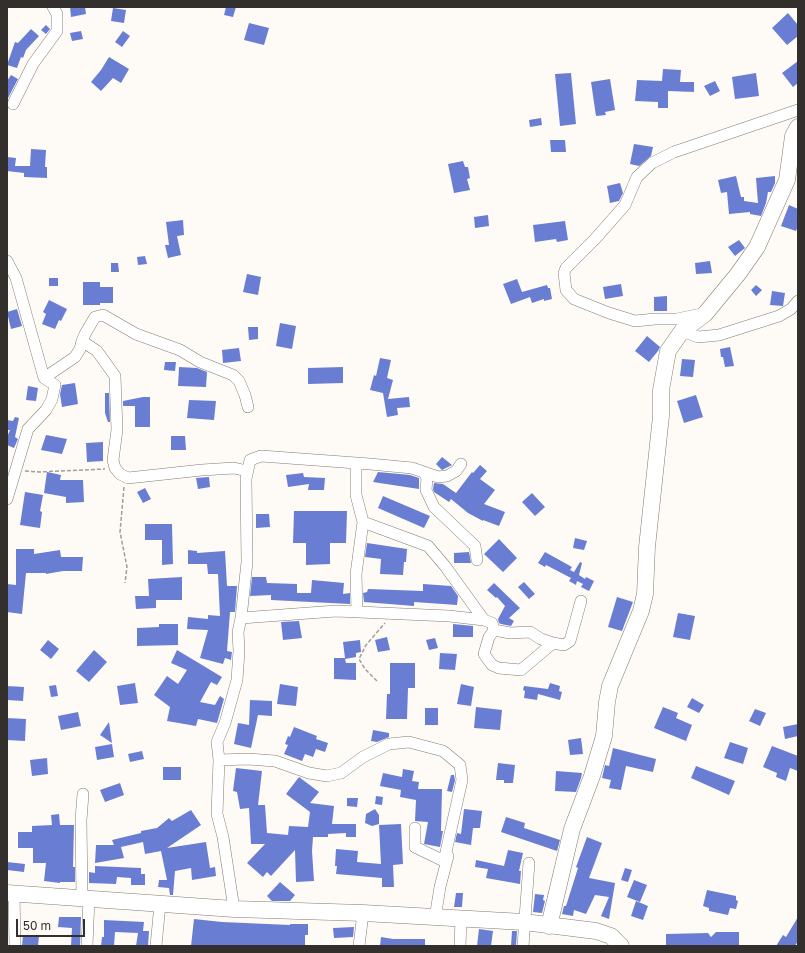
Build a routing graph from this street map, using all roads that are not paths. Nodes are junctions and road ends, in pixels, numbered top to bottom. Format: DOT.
graph roads {
  1 [pos="53,7"];
  2 [pos="13,104"];
  3 [pos="798,110"];
  4 [pos="798,128"];
  5 [pos="792,182"];
  6 [pos="7,261"];
  7 [pos="798,301"];
  8 [pos="705,314"];
  9 [pos="682,331"];
  10 [pos="82,341"];
  11 [pos="44,378"];
  12 [pos="248,407"];
  13 [pos="356,463"];
  14 [pos="461,464"];
  15 [pos="247,471"];
  16 [pos="424,472"];
  17 [pos="7,499"];
  18 [pos="363,522"];
  19 [pos="477,560"];
  20 [pos="581,601"];
  21 [pos="357,612"];
  22 [pos="241,618"];
  23 [pos="484,620"];
  24 [pos="494,630"];
  25 [pos="553,643"];
  26 [pos="219,760"];
  27 [pos="83,794"];
  28 [pos="415,828"];
  29 [pos="450,850"];
  30 [pos="445,862"];
  31 [pos="529,862"];
  32 [pos="10,893"];
  33 [pos="86,898"];
  34 [pos="160,904"];
  35 [pos="234,909"];
  36 [pos="363,913"];
  37 [pos="435,918"];
  38 [pos="461,919"];
  39 [pos="524,922"];
  40 [pos="549,926"];
  41 [pos="15,946"];
  42 [pos="87,946"];
  43 [pos="156,946"];
  44 [pos="359,946"];
  45 [pos="460,946"];
  46 [pos="523,946"];
  47 [pos="621,946"];
  1 -- 2 [label="street"];
  3 -- 8 [label="street"];
  4 -- 5 [label="street"];
  5 -- 8 [label="street"];
  6 -- 11 [label="street"];
  7 -- 9 [label="street"];
  8 -- 9 [label="street"];
  9 -- 40 [label="street"];
  10 -- 11 [label="street"];
  10 -- 12 [label="street"];
  10 -- 15 [label="street"];
  11 -- 17 [label="street"];
  13 -- 15 [label="street"];
  13 -- 16 [label="street"];
  13 -- 18 [label="street"];
  14 -- 16 [label="street"];
  15 -- 22 [label="street"];
  16 -- 19 [label="street"];
  18 -- 21 [label="street"];
  18 -- 23 [label="street"];
  20 -- 25 [label="street"];
  21 -- 22 [label="street"];
  21 -- 23 [label="street"];
  22 -- 26 [label="street"];
  23 -- 24 [label="street"];
  24 -- 25 [label="street"];
  24 -- 25 [label="street"];
  26 -- 30 [label="street"];
  26 -- 35 [label="street"];
  27 -- 33 [label="street"];
  28 -- 30 [label="street"];
  29 -- 30 [label="street"];
  30 -- 37 [label="street"];
  31 -- 39 [label="street"];
  32 -- 33 [label="street"];
  32 -- 41 [label="street"];
  33 -- 34 [label="street"];
  33 -- 42 [label="street"];
  34 -- 35 [label="street"];
  34 -- 43 [label="street"];
  35 -- 36 [label="street"];
  36 -- 37 [label="street"];
  36 -- 44 [label="street"];
  37 -- 38 [label="street"];
  38 -- 39 [label="street"];
  38 -- 45 [label="street"];
  39 -- 40 [label="street"];
  39 -- 46 [label="street"];
  40 -- 47 [label="street"];
}
